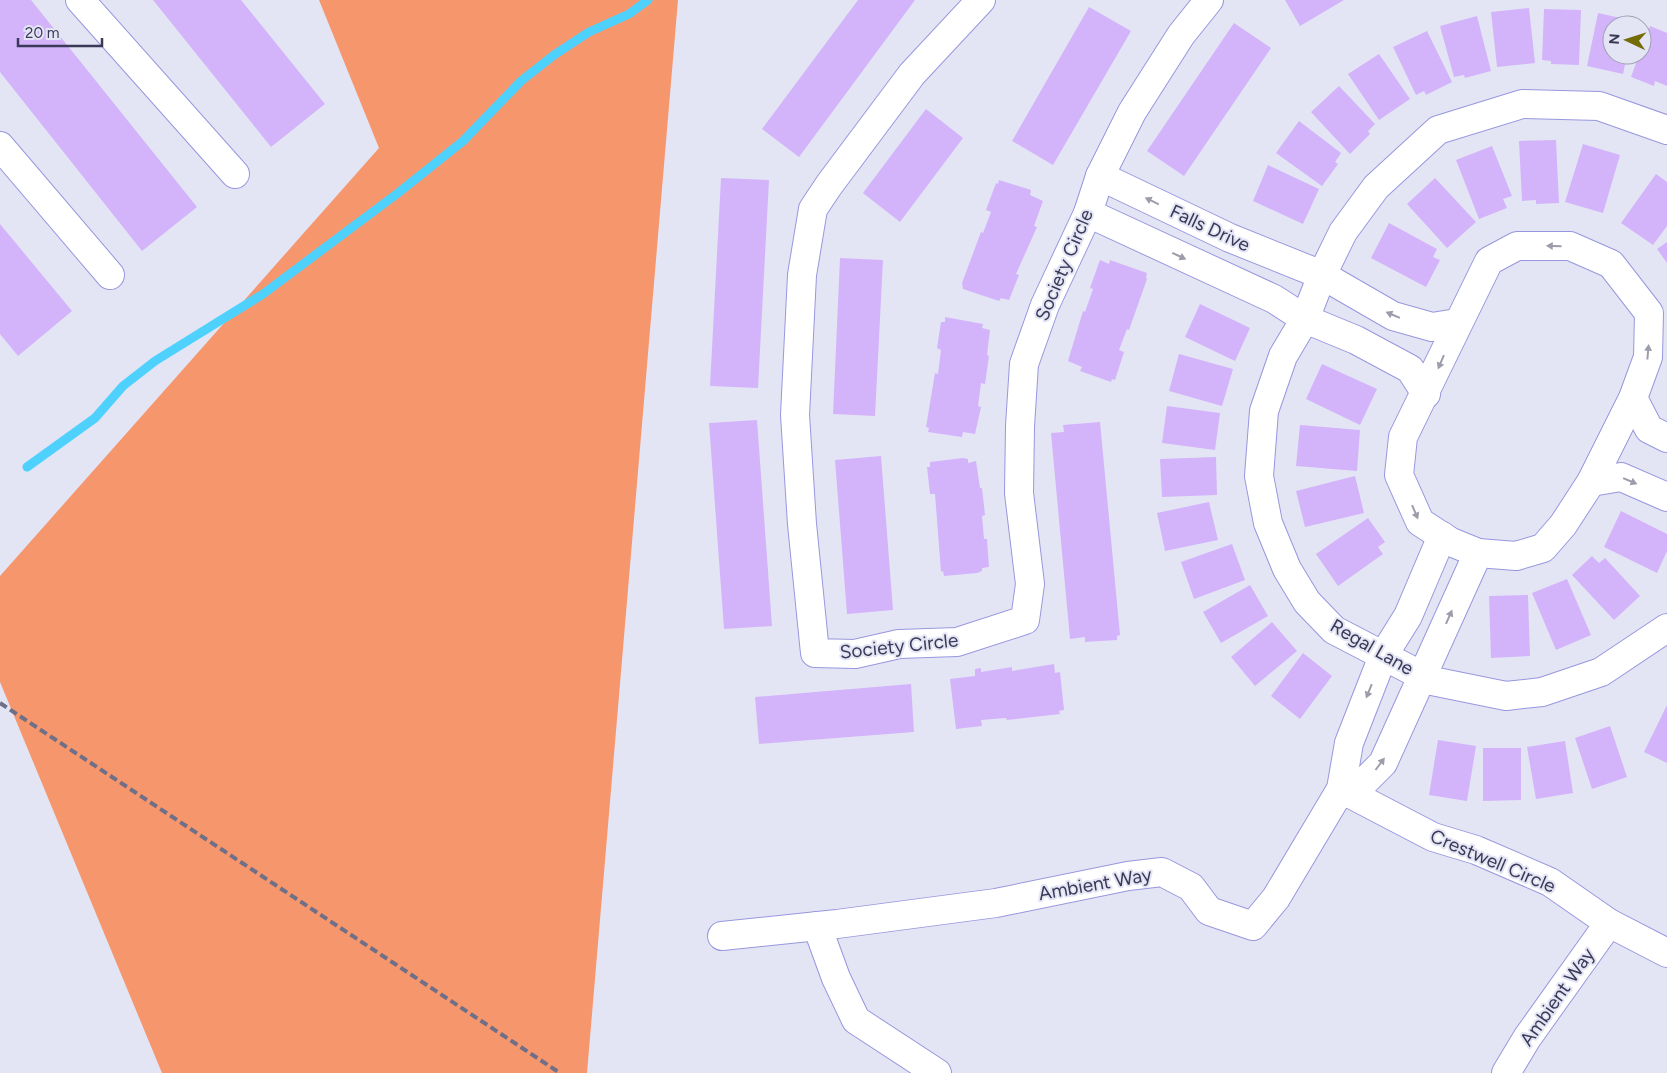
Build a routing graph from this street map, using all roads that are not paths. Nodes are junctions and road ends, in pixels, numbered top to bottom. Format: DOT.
graph roads {
  1 [pos="80,0"];
  2 [pos="981,0"];
  3 [pos="1209,0"];
  4 [pos="1667,130"];
  5 [pos="0,146"];
  6 [pos="235,174"];
  7 [pos="1100,176"];
  8 [pos="1088,213"];
  9 [pos="110,275"];
  10 [pos="1322,275"];
  11 [pos="1305,319"];
  12 [pos="1458,323"];
  13 [pos="1426,394"];
  14 [pos="1633,398"];
  15 [pos="1667,438"];
  16 [pos="1591,482"];
  17 [pos="1667,497"];
  18 [pos="1442,536"];
  19 [pos="1478,552"];
  20 [pos="1667,628"];
  21 [pos="1383,656"];
  22 [pos="1422,676"];
  23 [pos="1341,789"];
  24 [pos="1609,923"];
  25 [pos="817,926"];
  26 [pos="722,936"];
  27 [pos="1667,953"];
  28 [pos="937,1073"];
  29 [pos="1506,1073"];
  1 -- 6 [label="street"];
  2 -- 8 [label="street, Society Circle"];
  3 -- 7 [label="street, Society Circle"];
  4 -- 10 [label="street"];
  5 -- 9 [label="street"];
  7 -- 8 [label="street, Society Circle"];
  10 -- 7 [label="street, Falls Drive, one-way"];
  8 -- 11 [label="street, Falls Drive, one-way"];
  10 -- 11 [label="street"];
  12 -- 10 [label="street, Falls Drive, one-way"];
  11 -- 13 [label="street, Falls Drive"];
  11 -- 21 [label="street, Regal Lane"];
  12 -- 13 [label="street, one-way"];
  14 -- 12 [label="street, one-way"];
  13 -- 18 [label="street, one-way"];
  14 -- 15 [label="street"];
  14 -- 16 [label="street"];
  16 -- 17 [label="street, one-way"];
  16 -- 19 [label="street"];
  18 -- 19 [label="street"];
  18 -- 21 [label="street, Ambient Way"];
  22 -- 19 [label="street, one-way"];
  20 -- 22 [label="street, Regal Lane"];
  21 -- 22 [label="street, Regal Lane"];
  21 -- 23 [label="street, Ambient Way, one-way"];
  23 -- 22 [label="street, one-way"];
  23 -- 24 [label="street, Crestwell Circle"];
  23 -- 25 [label="street, Ambient Way"];
  24 -- 27 [label="street, Crestwell Circle"];
  24 -- 29 [label="street, Ambient Way"];
  25 -- 26 [label="street, Ambient Way"];
  25 -- 28 [label="street"];
}
